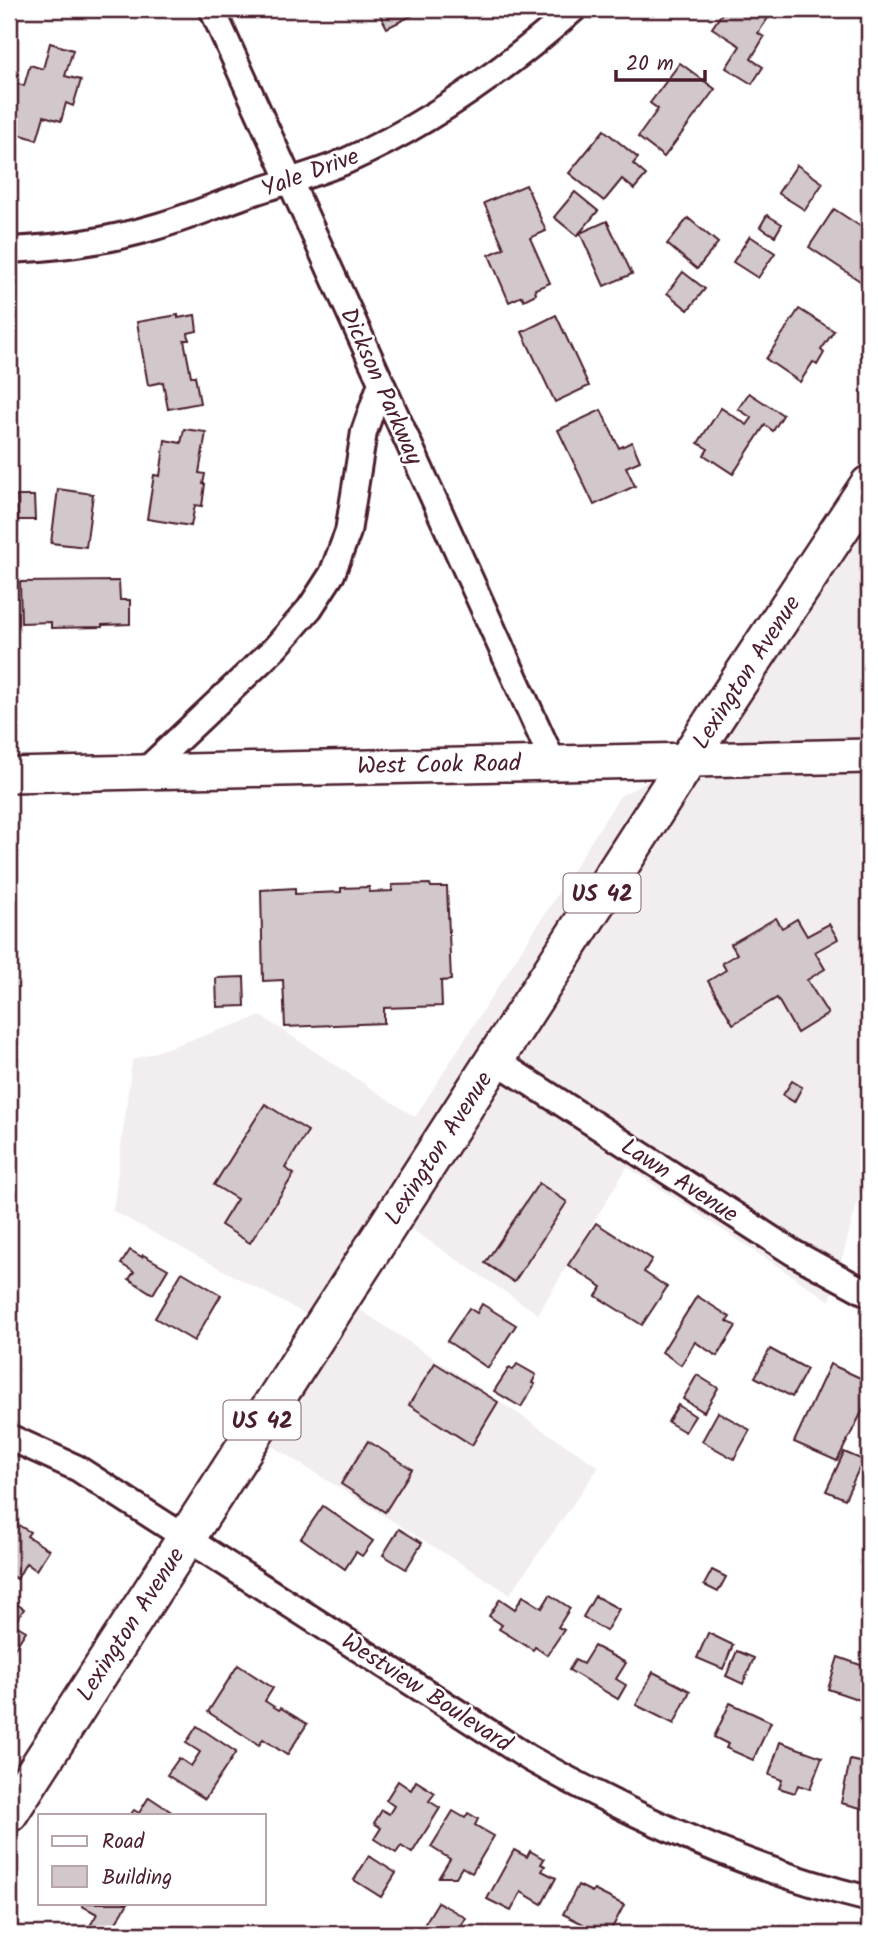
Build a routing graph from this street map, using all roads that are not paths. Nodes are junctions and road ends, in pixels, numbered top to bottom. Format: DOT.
graph roads {
  1 [pos="212,9"];
  2 [pos="574,9"];
  3 [pos="290,179"];
  4 [pos="9,250"];
  5 [pos="381,383"];
  6 [pos="869,485"];
  7 [pos="869,756"];
  8 [pos="690,759"];
  9 [pos="553,762"];
  10 [pos="144,772"];
  11 [pos="9,775"];
  12 [pos="495,1060"];
  13 [pos="869,1294"];
  14 [pos="9,1437"];
  15 [pos="186,1537"];
  16 [pos="9,1813"];
  17 [pos="869,1899"];
  1 -- 3 [label="street, Dickson Parkway"];
  2 -- 3 [label="street, Yale Drive"];
  3 -- 4 [label="street, Yale Drive"];
  3 -- 5 [label="street, Dickson Parkway"];
  5 -- 9 [label="street, Dickson Parkway"];
  5 -- 10 [label="street"];
  6 -- 8 [label="main road, Lexington Avenue / US 42"];
  7 -- 8 [label="main road, West Cook Road"];
  8 -- 9 [label="main road, West Cook Road"];
  8 -- 12 [label="main road, Lexington Avenue / US 42"];
  9 -- 10 [label="main road, West Cook Road"];
  10 -- 11 [label="main road, West Cook Road"];
  12 -- 13 [label="street, Lawn Avenue"];
  12 -- 15 [label="main road, Lexington Avenue / US 42"];
  14 -- 15 [label="street, Westview Boulevard"];
  15 -- 16 [label="main road, Lexington Avenue / US 42"];
  15 -- 17 [label="street, Westview Boulevard"];
}
